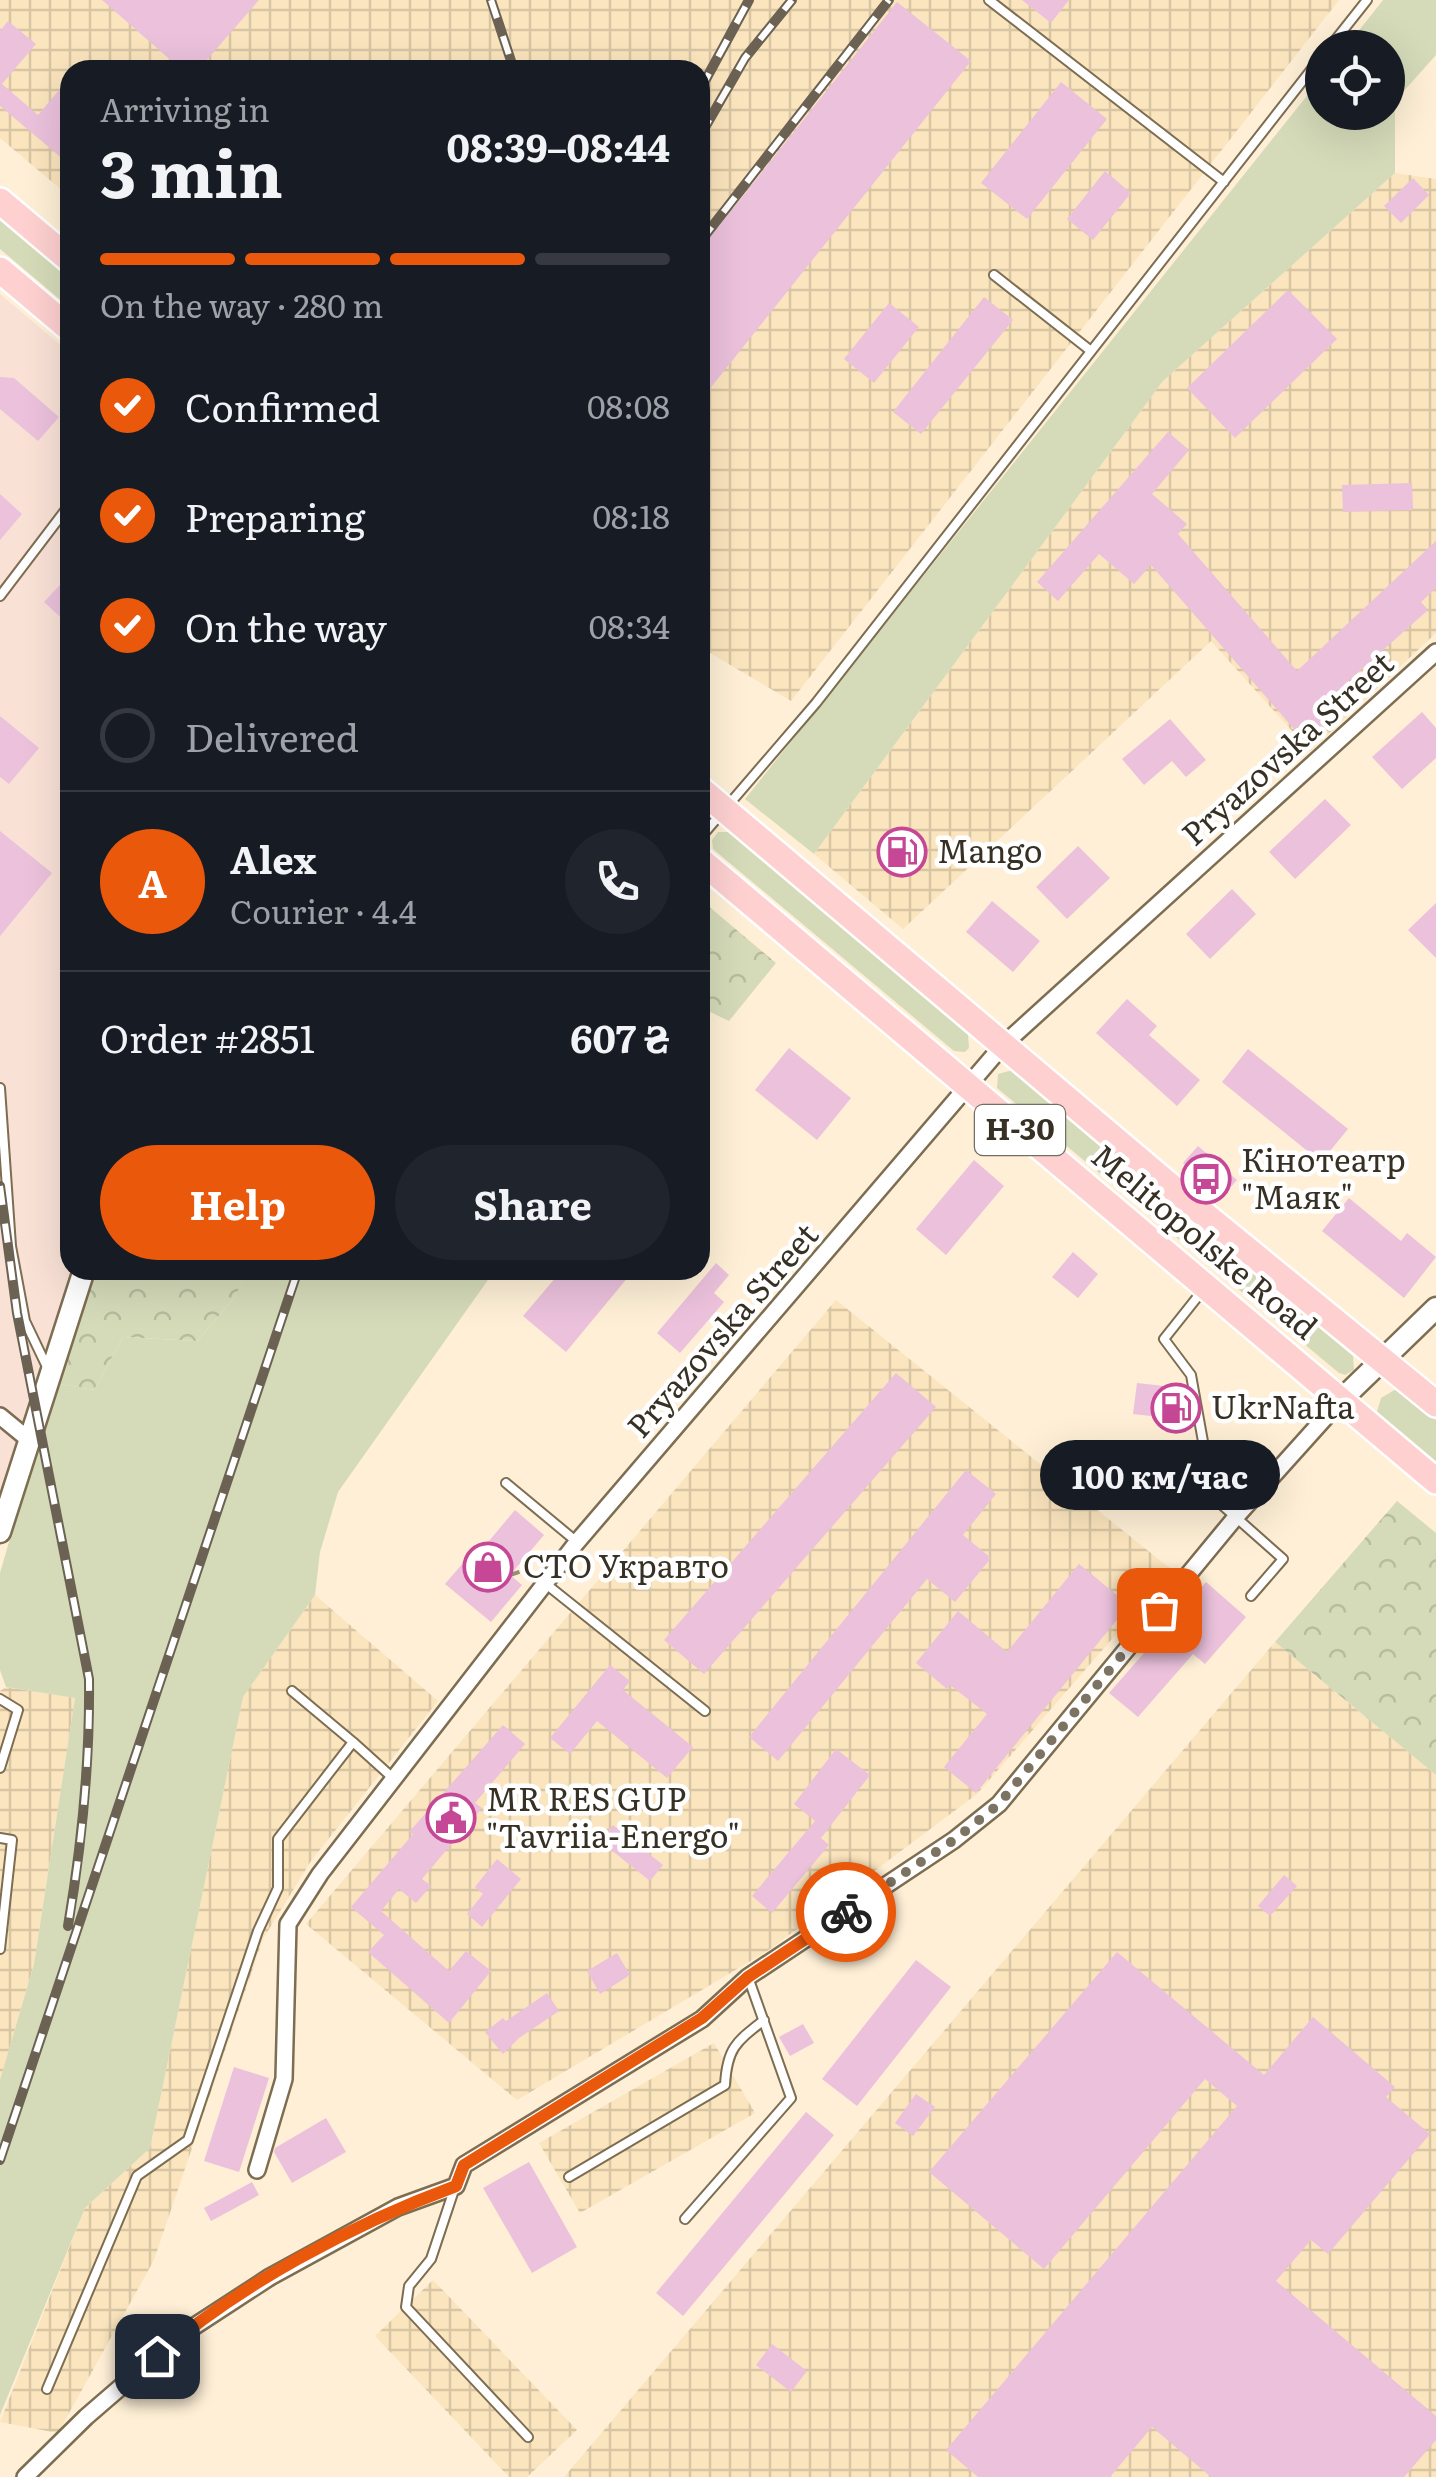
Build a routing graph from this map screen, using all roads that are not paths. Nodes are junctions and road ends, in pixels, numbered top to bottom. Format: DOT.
graph roads {
  1 [pos="989,0"];
  2 [pos="1367,0"];
  3 [pos="1343,30"];
  4 [pos="1305,78"];
  5 [pos="1224,182"];
  6 [pos="0,201"];
  7 [pos="60,252"];
  8 [pos="0,270"];
  9 [pos="994,276"];
  10 [pos="60,321"];
  11 [pos="1091,351"];
  12 [pos="60,517"];
  13 [pos="0,596"];
  14 [pos="1436,652"];
  15 [pos="710,797"];
  16 [pos="724,809"];
  17 [pos="710,826"];
  18 [pos="710,868"];
  19 [pos="1003,1044"];
  20 [pos="968,1086"];
  21 [pos="0,1088"];
  22 [pos="81,1280"];
  23 [pos="1205,1286"];
  24 [pos="1436,1308"];
  25 [pos="1383,1360"];
  26 [pos="50,1373"];
  27 [pos="1341,1400"];
  28 [pos="1436,1404"];
  29 [pos="0,1416"];
  30 [pos="28,1439"];
  31 [pos="1436,1480"];
  32 [pos="506,1483"];
  33 [pos="1235,1518"];
  34 [pos="0,1532"];
  35 [pos="577,1542"];
  36 [pos="546,1584"];
  37 [pos="1251,1596"];
  38 [pos="292,1691"];
  39 [pos="0,1699"];
  40 [pos="705,1711"];
  41 [pos="352,1742"];
  42 [pos="0,1768"];
  43 [pos="394,1778"];
  44 [pos="0,1838"];
  45 [pos="0,1949"];
  46 [pos="748,1977"];
  47 [pos="764,2020"];
  48 [pos="257,2170"];
  49 [pos="569,2178"];
  50 [pos="456,2186"];
  51 [pos="685,2219"];
  52 [pos="46,2390"];
  53 [pos="528,2437"];
  54 [pos="25,2477"];
  1 -- 5 [label="lane"];
  2 -- 3 [label="lane"];
  4 -- 5 [label="lane"];
  5 -- 11 [label="lane"];
  6 -- 7 [label="main road"];
  8 -- 10 [label="main road"];
  9 -- 11 [label="lane"];
  11 -- 16 [label="lane"];
  12 -- 13 [label="lane"];
  14 -- 19 [label="street, Pryazovska Street"];
  15 -- 16 [label="main road, Melitopolske Road / Н-30"];
  16 -- 17 [label="lane"];
  16 -- 19 [label="main road, Melitopolske Road / Н-30"];
  18 -- 20 [label="main road, Melitopolske Road / Н-30"];
  19 -- 20 [label="street, Pryazovska Street"];
  19 -- 25 [label="main road, Melitopolske Road / Н-30"];
  20 -- 23 [label="main road, Melitopolske Road / Н-30"];
  20 -- 35 [label="street, Pryazovska Street"];
  21 -- 26 [label="lane"];
  22 -- 26 [label="street"];
  23 -- 27 [label="main road, Melitopolske Road / Н-30"];
  23 -- 33 [label="lane"];
  24 -- 25 [label="street"];
  25 -- 27 [label="street"];
  25 -- 28 [label="main road, Melitopolske Road / Н-30"];
  26 -- 30 [label="street"];
  27 -- 31 [label="main road, Melitopolske Road / Н-30"];
  27 -- 33 [label="street"];
  29 -- 30 [label="street"];
  30 -- 34 [label="street"];
  32 -- 35 [label="lane"];
  33 -- 37 [label="lane"];
  33 -- 46 [label="street"];
  35 -- 36 [label="street, Pryazovska Street"];
  36 -- 40 [label="lane"];
  36 -- 43 [label="street, Pryazovska Street"];
  38 -- 41 [label="lane"];
  39 -- 42 [label="lane"];
  41 -- 43 [label="lane"];
  41 -- 52 [label="lane"];
  43 -- 48 [label="street, Pryazovska Street"];
  44 -- 45 [label="lane"];
  46 -- 47 [label="lane"];
  46 -- 50 [label="street"];
  47 -- 49 [label="lane"];
  47 -- 51 [label="lane"];
  50 -- 53 [label="lane"];
  50 -- 54 [label="street"];
}
